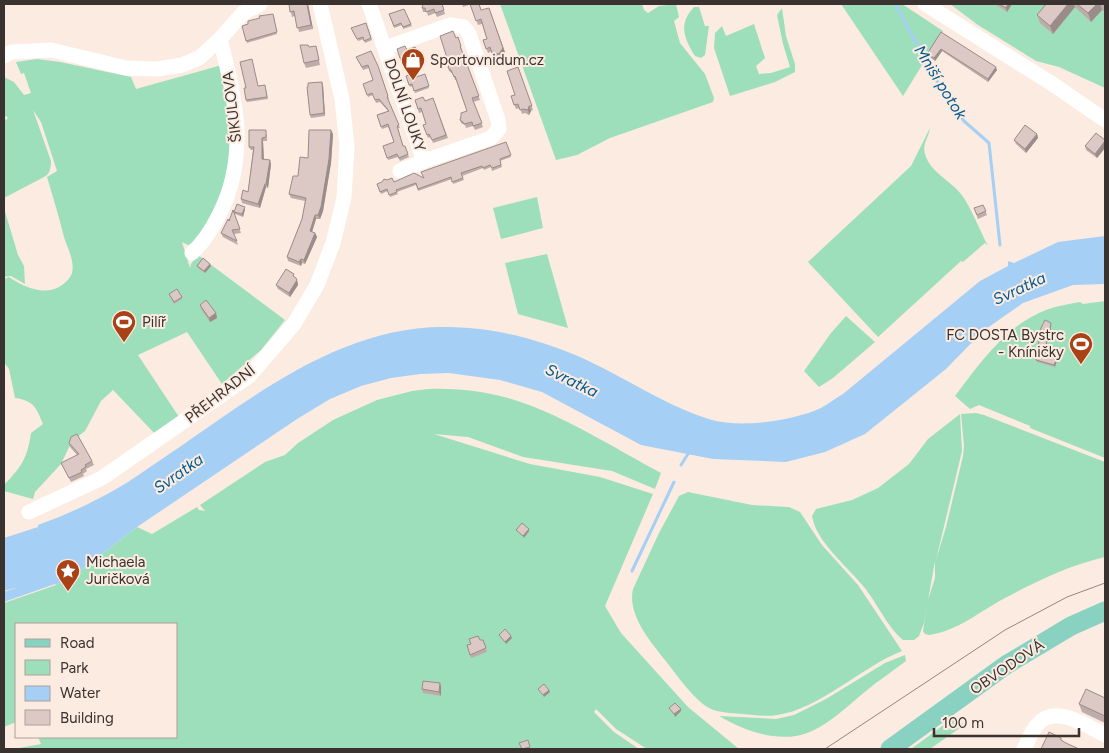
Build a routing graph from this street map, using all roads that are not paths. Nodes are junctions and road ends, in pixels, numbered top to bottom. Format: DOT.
graph roads {
  1 [pos="260,4"];
  2 [pos="320,4"];
  3 [pos="369,4"];
  4 [pos="926,4"];
  5 [pos="220,39"];
  6 [pos="385,48"];
  7 [pos="4,56"];
  8 [pos="1105,120"];
  9 [pos="424,161"];
  10 [pos="400,171"];
  11 [pos="192,253"];
  12 [pos="29,512"];
  13 [pos="1105,611"];
  14 [pos="1105,735"];
  15 [pos="890,749"];
  16 [pos="1024,749"];
  1 -- 5 [label="street"];
  2 -- 12 [label="street, PŘEHRADNÍ"];
  3 -- 6 [label="street, DOLNÍ LOUKY"];
  4 -- 8 [label="street"];
  5 -- 7 [label="street"];
  5 -- 11 [label="street, ŠIKULOVA"];
  6 -- 9 [label="street, DOLNÍ LOUKY"];
  6 -- 9 [label="street, DOLNÍ LOUKY"];
  9 -- 10 [label="street, DOLNÍ LOUKY"];
  13 -- 15 [label="main road, OBVODOVÁ"];
  14 -- 16 [label="street"];
}
